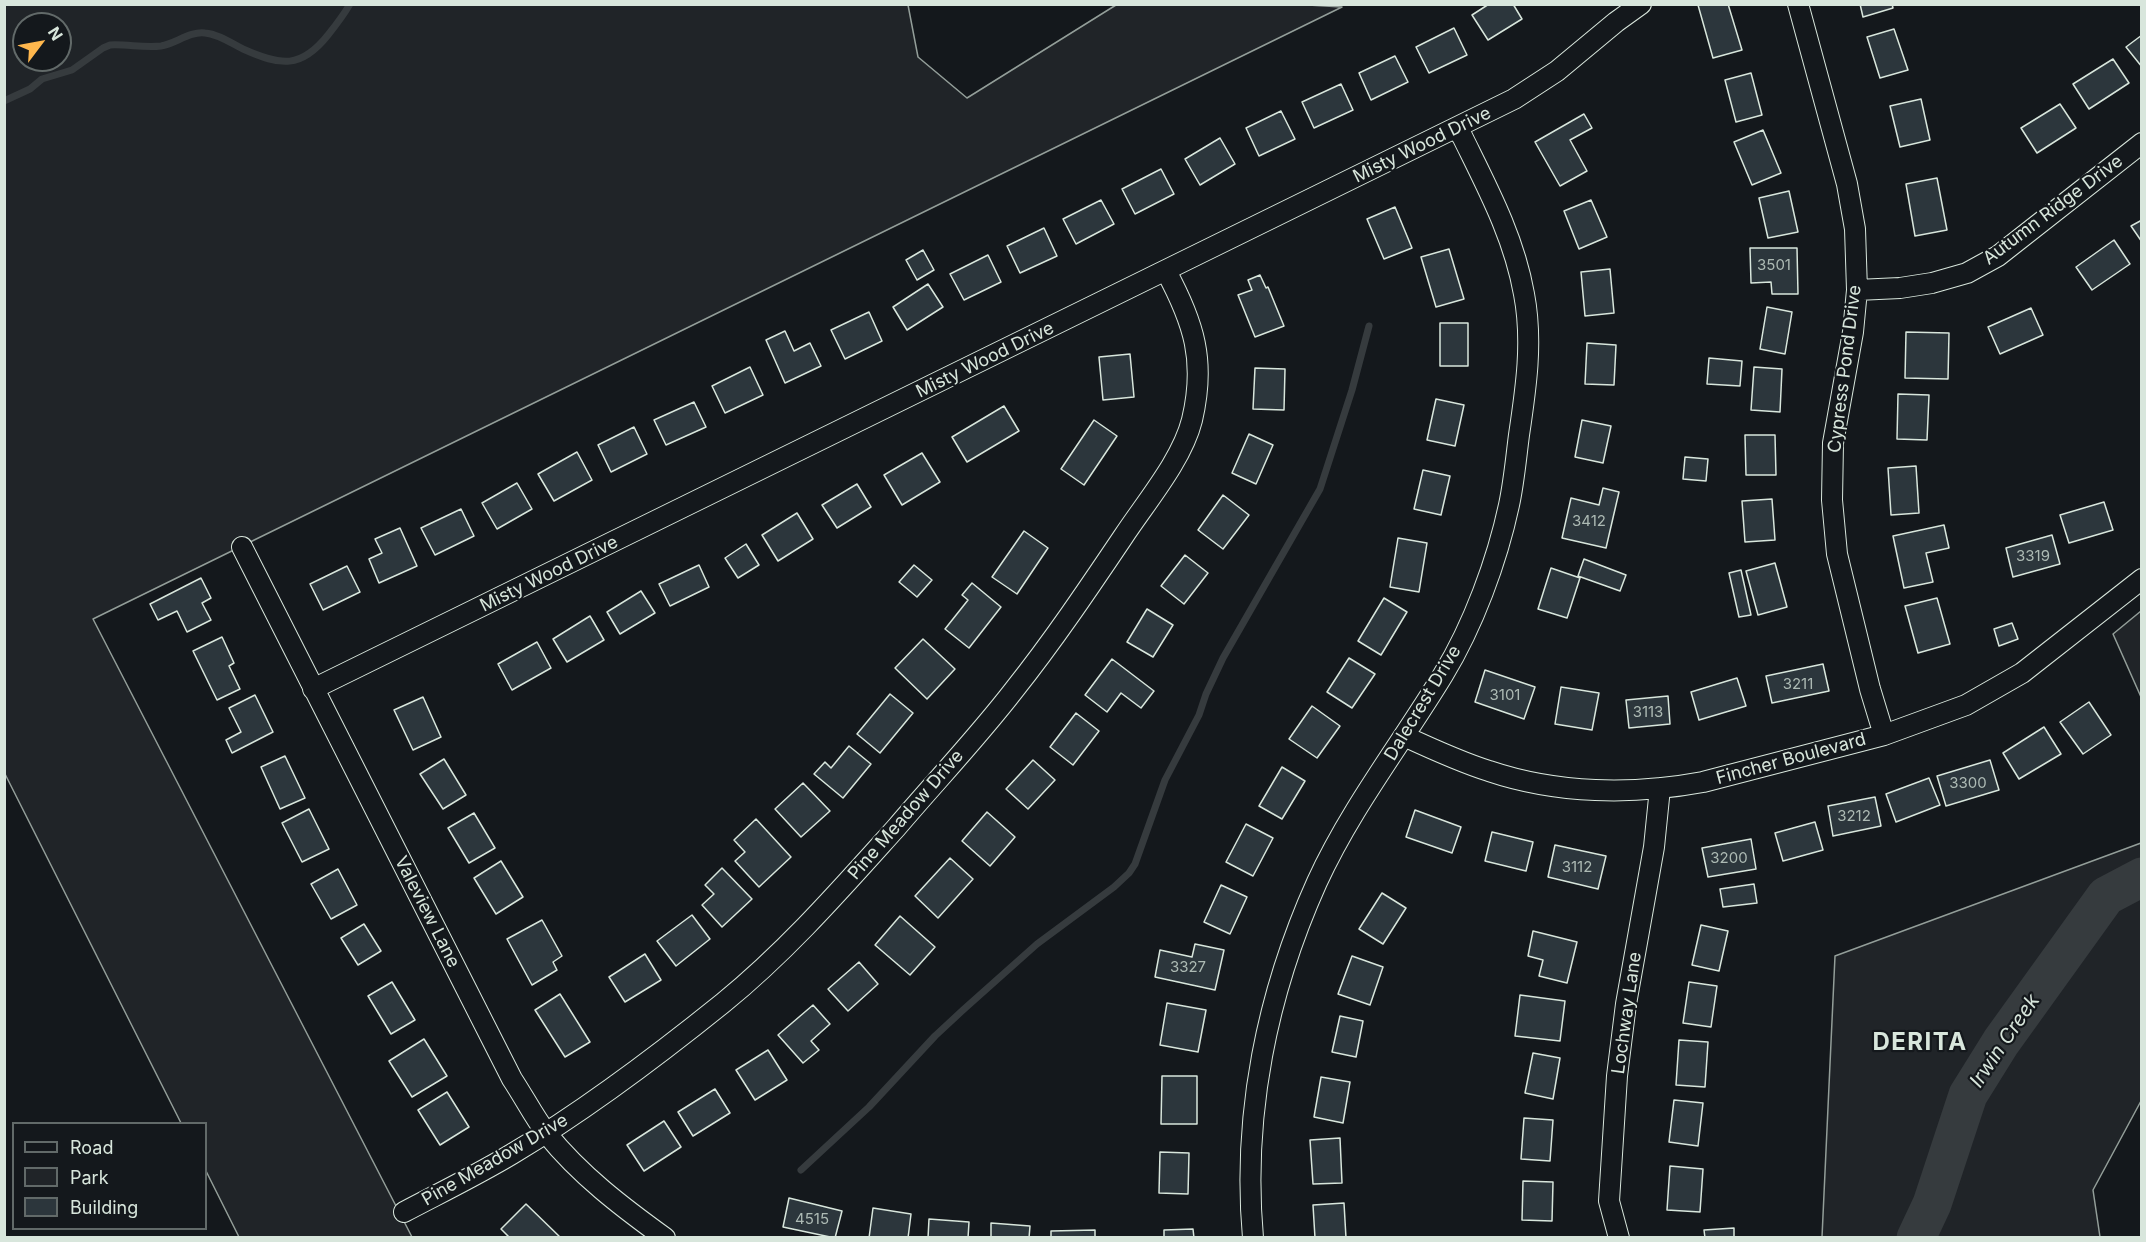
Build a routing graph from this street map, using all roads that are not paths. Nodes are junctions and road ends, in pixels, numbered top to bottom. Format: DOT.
graph roads {
  1 [pos="1641,4"];
  2 [pos="1798,4"];
  3 [pos="1455,129"];
  4 [pos="2142,143"];
  5 [pos="1166,271"];
  6 [pos="1857,290"];
  7 [pos="242,547"];
  8 [pos="2142,579"];
  9 [pos="313,688"];
  10 [pos="1884,735"];
  11 [pos="1404,736"];
  12 [pos="1660,788"];
  13 [pos="546,1132"];
  14 [pos="404,1212"];
  15 [pos="665,1238"];
  16 [pos="1253,1238"];
  17 [pos="1619,1238"];
  1 -- 3 [label="street, Misty Wood Drive"];
  2 -- 6 [label="street, Cypress Pond Drive"];
  3 -- 5 [label="street, Misty Wood Drive"];
  3 -- 11 [label="street, Dalecrest Drive"];
  4 -- 6 [label="street, Autumn Ridge Drive"];
  5 -- 9 [label="street, Misty Wood Drive"];
  5 -- 13 [label="street, Pine Meadow Drive"];
  6 -- 10 [label="street, Cypress Pond Drive"];
  7 -- 9 [label="street, Valeview Lane"];
  8 -- 10 [label="street, Fincher Boulevard"];
  9 -- 13 [label="street, Valeview Lane"];
  10 -- 12 [label="street, Fincher Boulevard"];
  11 -- 12 [label="street, Fincher Boulevard"];
  11 -- 16 [label="street, Dalecrest Drive"];
  12 -- 17 [label="street, Lochway Lane"];
  13 -- 14 [label="street, Pine Meadow Drive"];
  13 -- 15 [label="street, Valeview Lane"];
}
